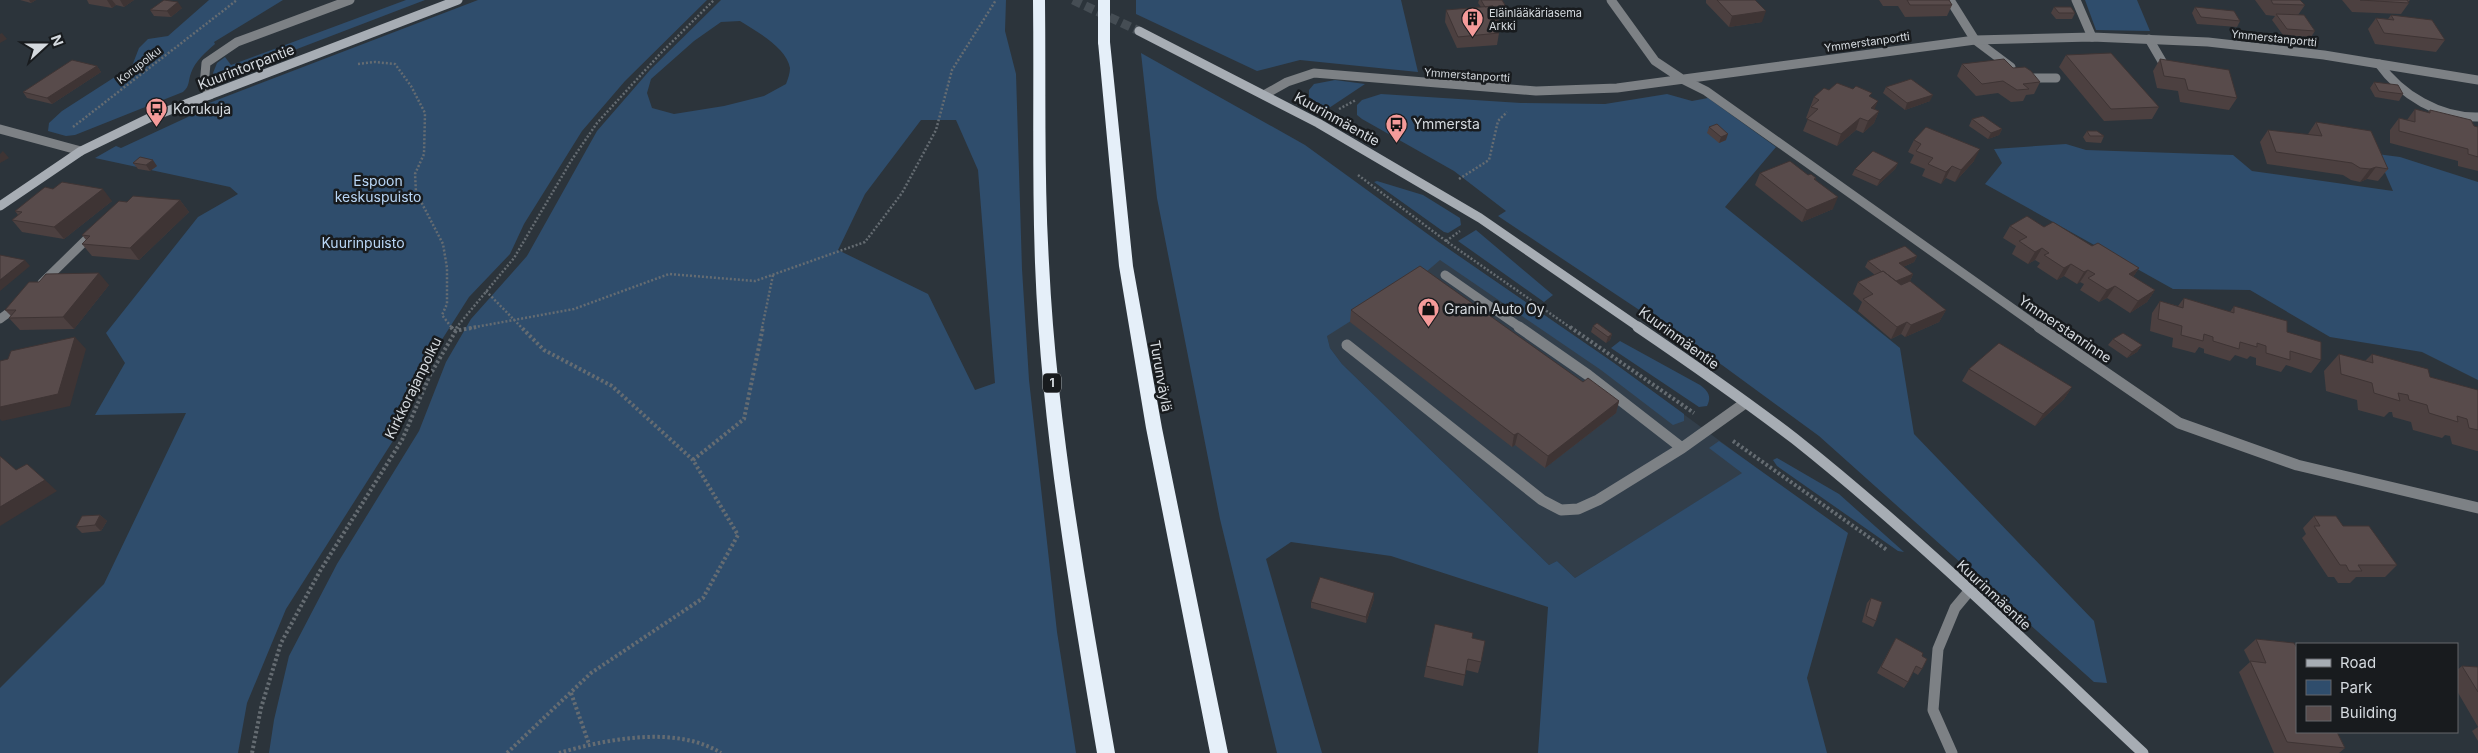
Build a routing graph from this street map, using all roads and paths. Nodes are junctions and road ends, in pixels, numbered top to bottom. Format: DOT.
graph roads {
  1 [pos="237,0"];
  2 [pos="350,0"];
  3 [pos="458,0"];
  4 [pos="714,0"];
  5 [pos="996,0"];
  6 [pos="1104,0"];
  7 [pos="1611,0"];
  8 [pos="1950,0"];
  9 [pos="2076,0"];
  10 [pos="1038,5"];
  11 [pos="1139,31"];
  12 [pos="2092,37"];
  13 [pos="2149,39"];
  14 [pos="1975,40"];
  15 [pos="2163,63"];
  16 [pos="2379,64"];
  17 [pos="350,65"];
  18 [pos="2056,78"];
  19 [pos="1682,79"];
  20 [pos="2478,80"];
  21 [pos="210,95"];
  22 [pos="1264,95"];
  23 [pos="1509,110"];
  24 [pos="2478,116"];
  25 [pos="0,129"];
  26 [pos="52,143"];
  27 [pos="80,151"];
  28 [pos="1351,170"];
  29 [pos="1459,180"];
  30 [pos="0,206"];
  31 [pos="99,228"];
  32 [pos="773,275"];
  33 [pos="1445,275"];
  34 [pos="486,291"];
  35 [pos="0,319"];
  36 [pos="515,320"];
  37 [pos="454,331"];
  38 [pos="1347,345"];
  39 [pos="1745,403"];
  40 [pos="1712,426"];
  41 [pos="1682,448"];
  42 [pos="693,460"];
  43 [pos="2478,508"];
  44 [pos="1894,555"];
  45 [pos="1970,590"];
  46 [pos="570,692"];
  47 [pos="590,744"];
  48 [pos="252,753"];
  49 [pos="507,753"];
  50 [pos="559,753"];
  51 [pos="721,753"];
  52 [pos="1106,753"];
  53 [pos="1219,753"];
  54 [pos="1952,753"];
  55 [pos="2142,753"];
  1 -- 26 [label="path, Korupolku"];
  2 -- 21 [label="street"];
  3 -- 21 [label="street, Kuurintorpantie"];
  4 -- 34 [label="path, Kirkkorajanpolku"];
  5 -- 32 [label="path"];
  6 -- 53 [label="highway, Turunväylä, bridge"];
  7 -- 19 [label="street, Ymmerstanrinne"];
  8 -- 14 [label="street"];
  9 -- 12 [label="street"];
  10 -- 52 [label="highway, 1"];
  11 -- 22 [label="street, Kuurinmäentie"];
  12 -- 13 [label="street, Ymmerstanportti"];
  12 -- 14 [label="street, Ymmerstanportti"];
  13 -- 15 [label="street"];
  13 -- 16 [label="street, Ymmerstanportti"];
  14 -- 18 [label="street"];
  14 -- 19 [label="street, Ymmerstanportti"];
  16 -- 20 [label="street, Ymmerstanportti"];
  16 -- 24 [label="street"];
  17 -- 37 [label="path"];
  19 -- 22 [label="street, Ymmerstanportti"];
  19 -- 43 [label="street, Ymmerstanrinne"];
  21 -- 27 [label="street, Kuurintorpantie"];
  22 -- 39 [label="street, Kuurinmäentie"];
  23 -- 29 [label="path"];
  25 -- 26 [label="street"];
  26 -- 27 [label="street"];
  27 -- 30 [label="street, Kuurintorpantie"];
  28 -- 40 [label="path"];
  31 -- 35 [label="street"];
  32 -- 36 [label="path"];
  32 -- 42 [label="path"];
  33 -- 41 [label="street"];
  34 -- 36 [label="path"];
  34 -- 37 [label="path, Kirkkorajanpolku"];
  36 -- 37 [label="path"];
  36 -- 42 [label="path"];
  37 -- 48 [label="path, Kirkkorajanpolku"];
  38 -- 41 [label="street"];
  39 -- 40 [label="street"];
  39 -- 45 [label="street, Kuurinmäentie"];
  40 -- 41 [label="street"];
  40 -- 44 [label="path"];
  42 -- 46 [label="path"];
  45 -- 54 [label="street"];
  45 -- 55 [label="street, Kuurinmäentie"];
  46 -- 47 [label="path"];
  46 -- 49 [label="path"];
  47 -- 50 [label="path"];
  47 -- 51 [label="path"];
}
